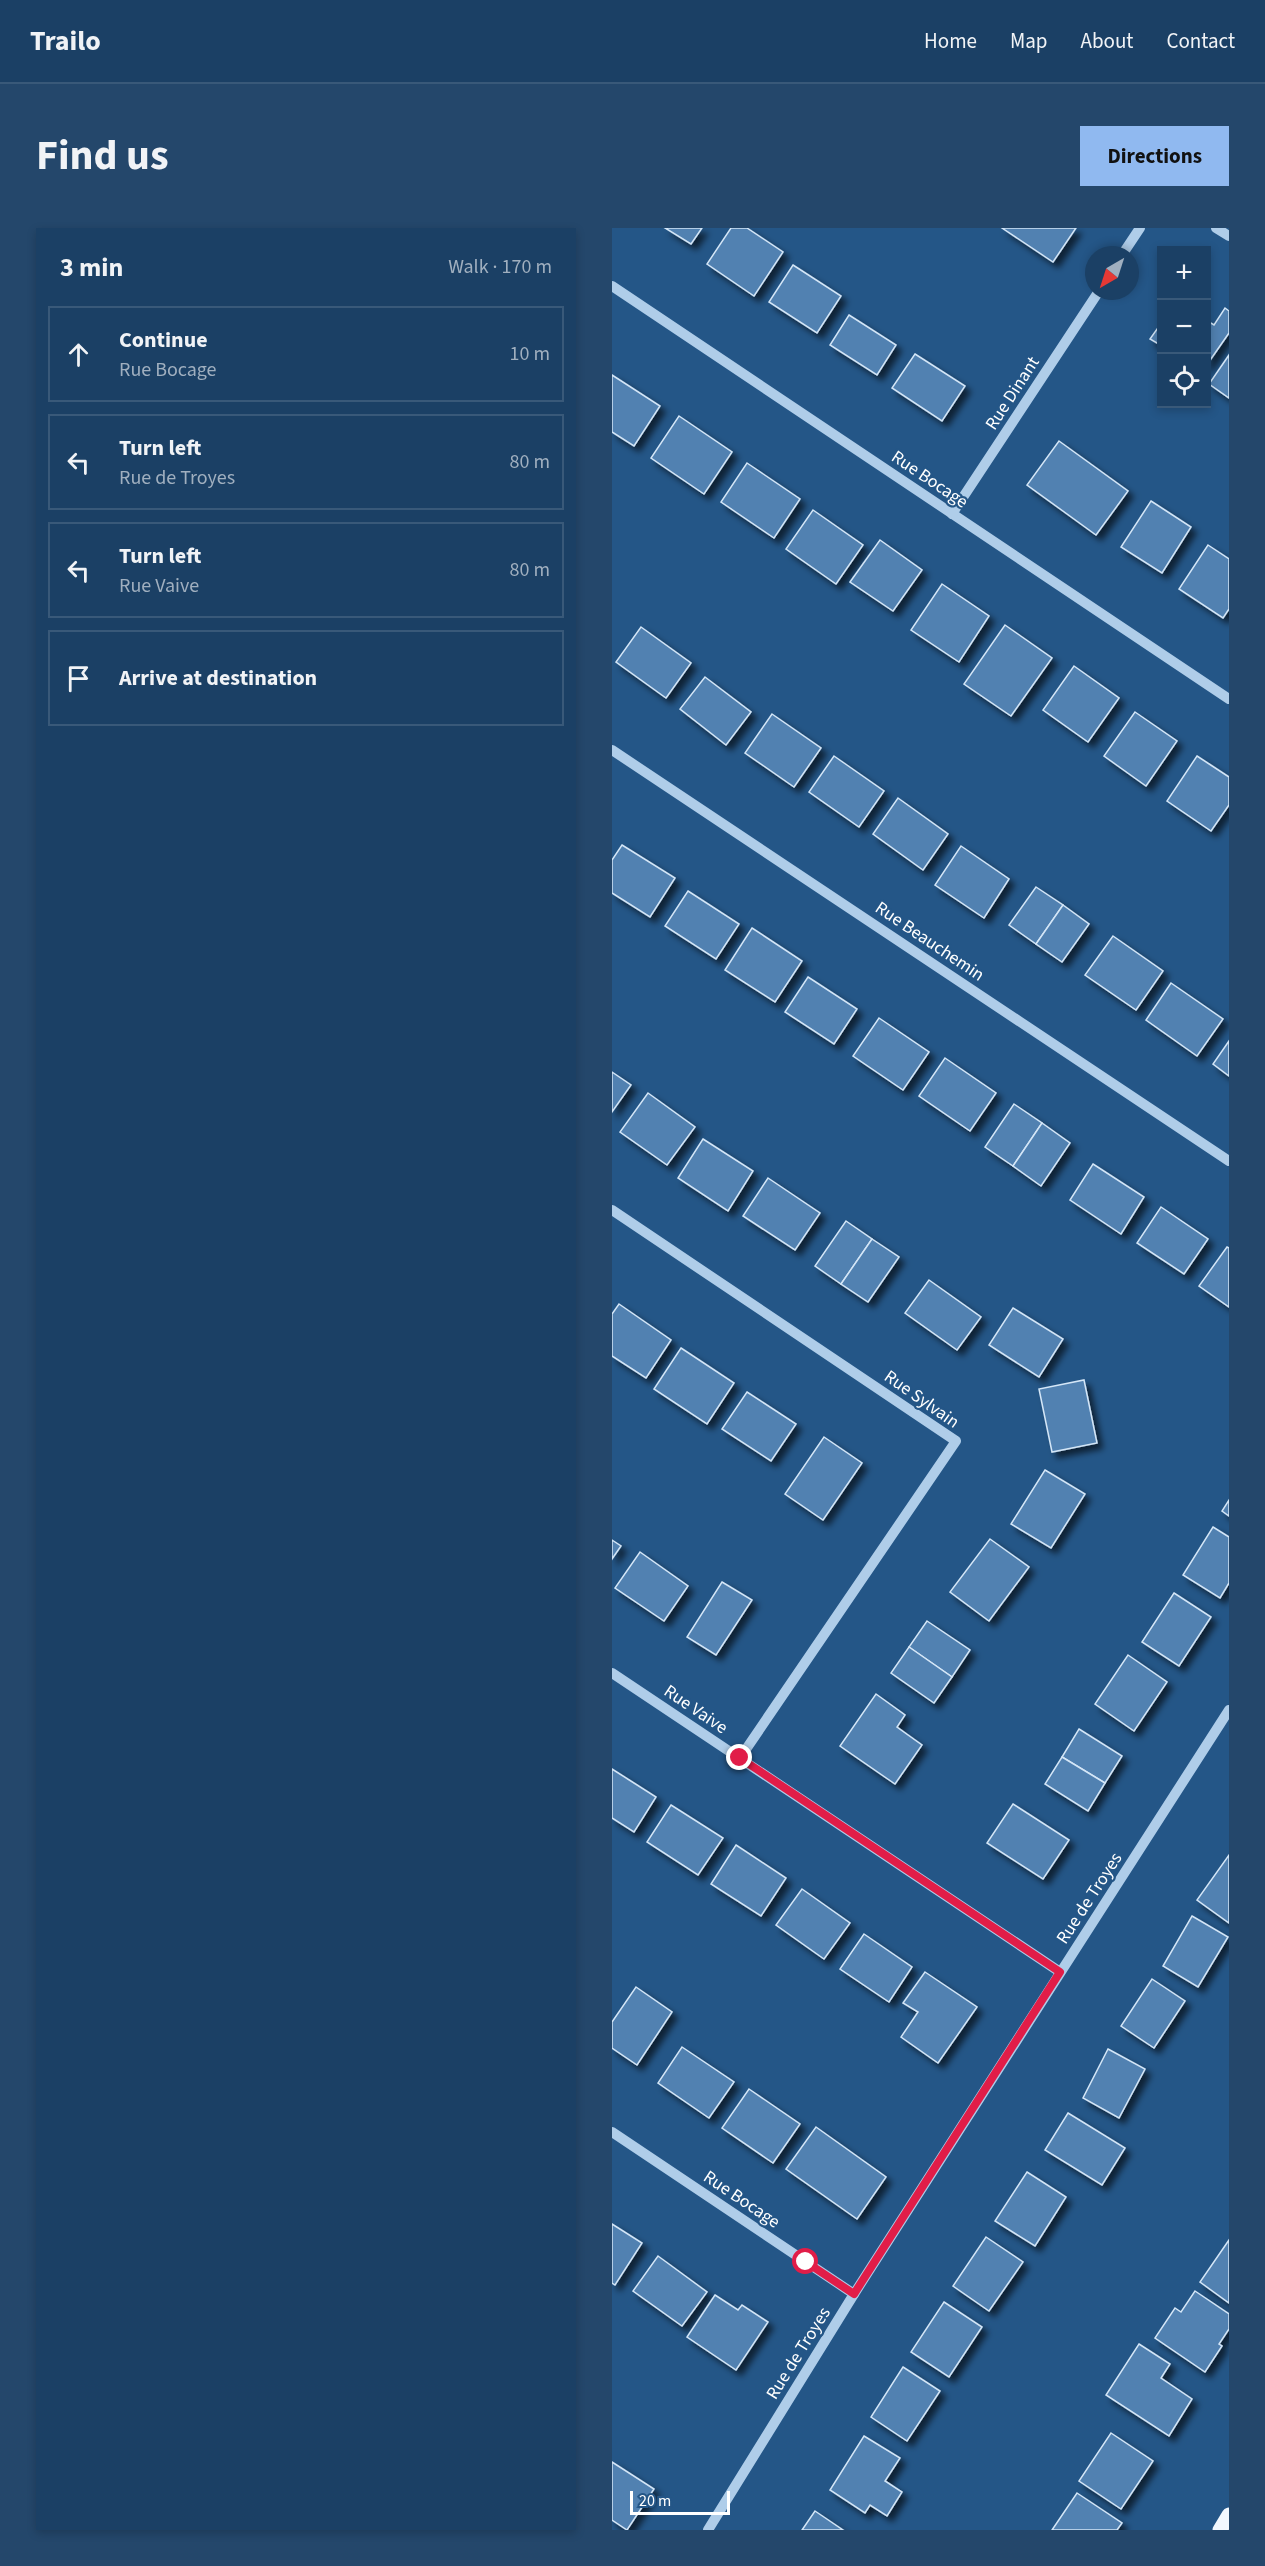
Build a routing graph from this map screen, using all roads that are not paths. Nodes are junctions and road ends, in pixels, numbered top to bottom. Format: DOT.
graph roads {
  1 [pos="1140,228"];
  2 [pos="1216,228"];
  3 [pos="1229,236"];
  4 [pos="1128,246"];
  5 [pos="612,286"];
  6 [pos="1093,300"];
  7 [pos="952,514"];
  8 [pos="1229,699"];
  9 [pos="612,750"];
  10 [pos="1229,1161"];
  11 [pos="612,1210"];
  12 [pos="612,1673"];
  13 [pos="1229,1710"];
  14 [pos="740,1758"];
  15 [pos="1060,1972"];
  16 [pos="612,2132"];
  17 [pos="854,2294"];
  18 [pos="1229,2515"];
  19 [pos="708,2530"];
  20 [pos="1220,2530"];
  1 -- 4 [label="street"];
  2 -- 3 [label="street"];
  5 -- 7 [label="street, Rue Bocage"];
  6 -- 7 [label="street, Rue Dinant"];
  7 -- 8 [label="street, Rue Bocage"];
  9 -- 10 [label="street, Rue Beauchemin"];
  11 -- 14 [label="street, Rue Sylvain"];
  12 -- 14 [label="street, Rue Vaive"];
  13 -- 15 [label="street, Rue de Troyes"];
  14 -- 15 [label="street, Rue Vaive"];
  15 -- 17 [label="street, Rue de Troyes"];
  16 -- 17 [label="street, Rue Bocage"];
  17 -- 19 [label="street, Rue de Troyes"];
  18 -- 20 [label="main road"];
}
